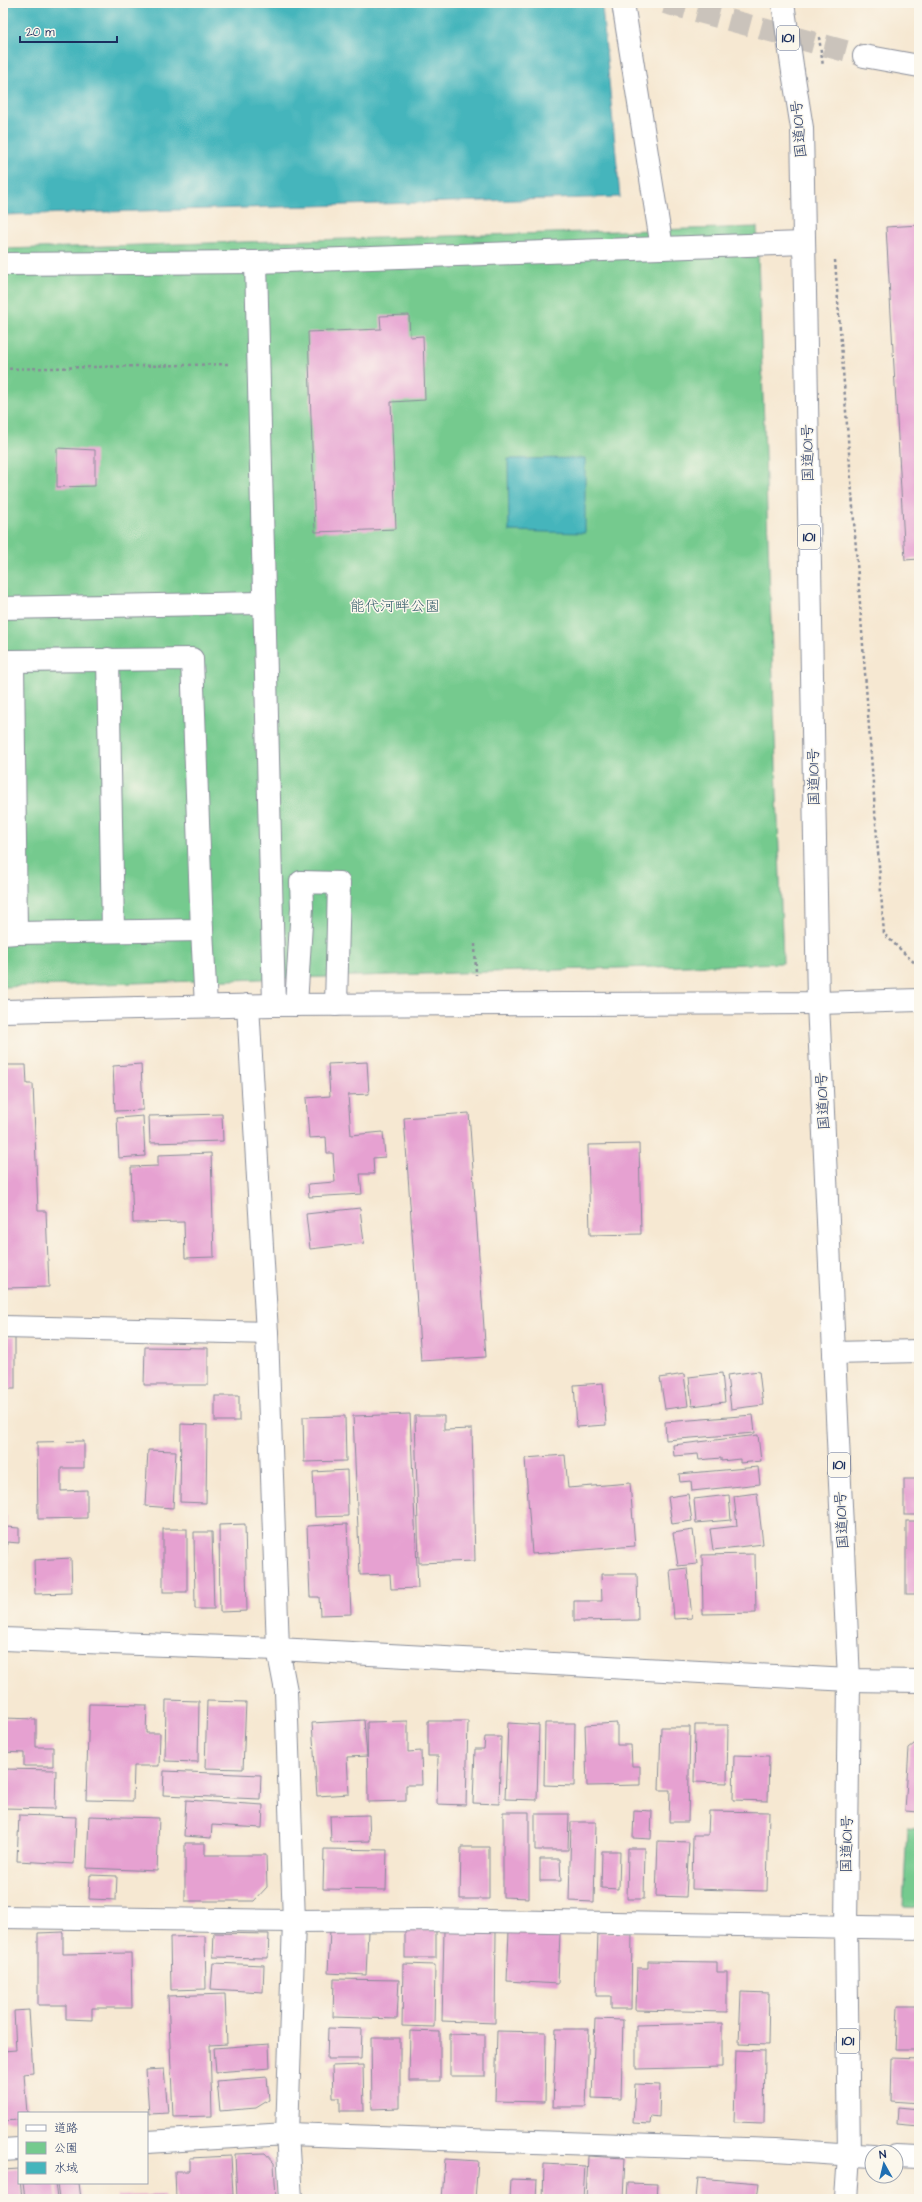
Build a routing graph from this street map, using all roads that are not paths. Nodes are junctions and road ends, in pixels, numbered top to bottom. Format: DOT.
graph roads {
  1 [pos="622,3"];
  2 [pos="783,3"];
  3 [pos="864,56"];
  4 [pos="919,66"];
  5 [pos="804,243"];
  6 [pos="662,248"];
  7 [pos="256,262"];
  8 [pos="3,264"];
  9 [pos="264,603"];
  10 [pos="3,608"];
  11 [pos="108,659"];
  12 [pos="8,661"];
  13 [pos="202,930"];
  14 [pos="113,931"];
  15 [pos="10,933"];
  16 [pos="919,1000"];
  17 [pos="818,1003"];
  18 [pos="248,1005"];
  19 [pos="274,1005"];
  20 [pos="296,1005"];
  21 [pos="336,1005"];
  22 [pos="206,1006"];
  23 [pos="3,1011"];
  24 [pos="3,1326"];
  25 [pos="267,1333"];
  26 [pos="919,1351"];
  27 [pos="834,1353"];
  28 [pos="3,1639"];
  29 [pos="278,1649"];
  30 [pos="849,1680"];
  31 [pos="919,1681"];
  32 [pos="3,1918"];
  33 [pos="294,1921"];
  34 [pos="846,1927"];
  35 [pos="919,1928"];
  36 [pos="287,2134"];
  37 [pos="148,2142"];
  38 [pos="18,2149"];
  39 [pos="3,2150"];
  40 [pos="850,2155"];
  41 [pos="864,2156"];
  42 [pos="904,2156"];
  43 [pos="919,2157"];
  44 [pos="291,2199"];
  45 [pos="846,2199"];
  1 -- 6 [label="main road"];
  2 -- 5 [label="main road, 国道101号 / 101, bridge"];
  3 -- 4 [label="main road"];
  5 -- 6 [label="main road"];
  5 -- 17 [label="main road, 国道101号 / 101"];
  6 -- 7 [label="main road"];
  7 -- 8 [label="main road"];
  7 -- 9 [label="main road"];
  9 -- 10 [label="main road"];
  9 -- 19 [label="main road"];
  11 -- 12 [label="main road"];
  11 -- 13 [label="main road"];
  11 -- 14 [label="main road"];
  12 -- 15 [label="main road"];
  13 -- 14 [label="main road"];
  13 -- 22 [label="main road"];
  14 -- 15 [label="main road"];
  16 -- 17 [label="main road"];
  17 -- 21 [label="main road"];
  17 -- 27 [label="main road, 国道101号 / 101"];
  18 -- 19 [label="main road"];
  18 -- 22 [label="main road"];
  18 -- 25 [label="main road"];
  19 -- 20 [label="main road"];
  20 -- 21 [label="main road"];
  20 -- 21 [label="main road"];
  22 -- 23 [label="main road"];
  24 -- 25 [label="main road"];
  25 -- 29 [label="main road"];
  26 -- 27 [label="main road"];
  27 -- 30 [label="main road, 国道101号 / 101"];
  28 -- 29 [label="main road"];
  29 -- 30 [label="main road"];
  29 -- 33 [label="main road"];
  30 -- 31 [label="main road"];
  30 -- 34 [label="main road, 国道101号 / 101"];
  32 -- 33 [label="main road"];
  33 -- 34 [label="main road"];
  33 -- 36 [label="main road"];
  34 -- 35 [label="main road"];
  34 -- 40 [label="main road, 国道101号 / 101"];
  36 -- 37 [label="main road"];
  36 -- 40 [label="main road"];
  36 -- 44 [label="main road"];
  38 -- 39 [label="main road"];
  40 -- 41 [label="main road"];
  40 -- 45 [label="main road, 国道101号 / 101"];
  42 -- 43 [label="main road"];
}
